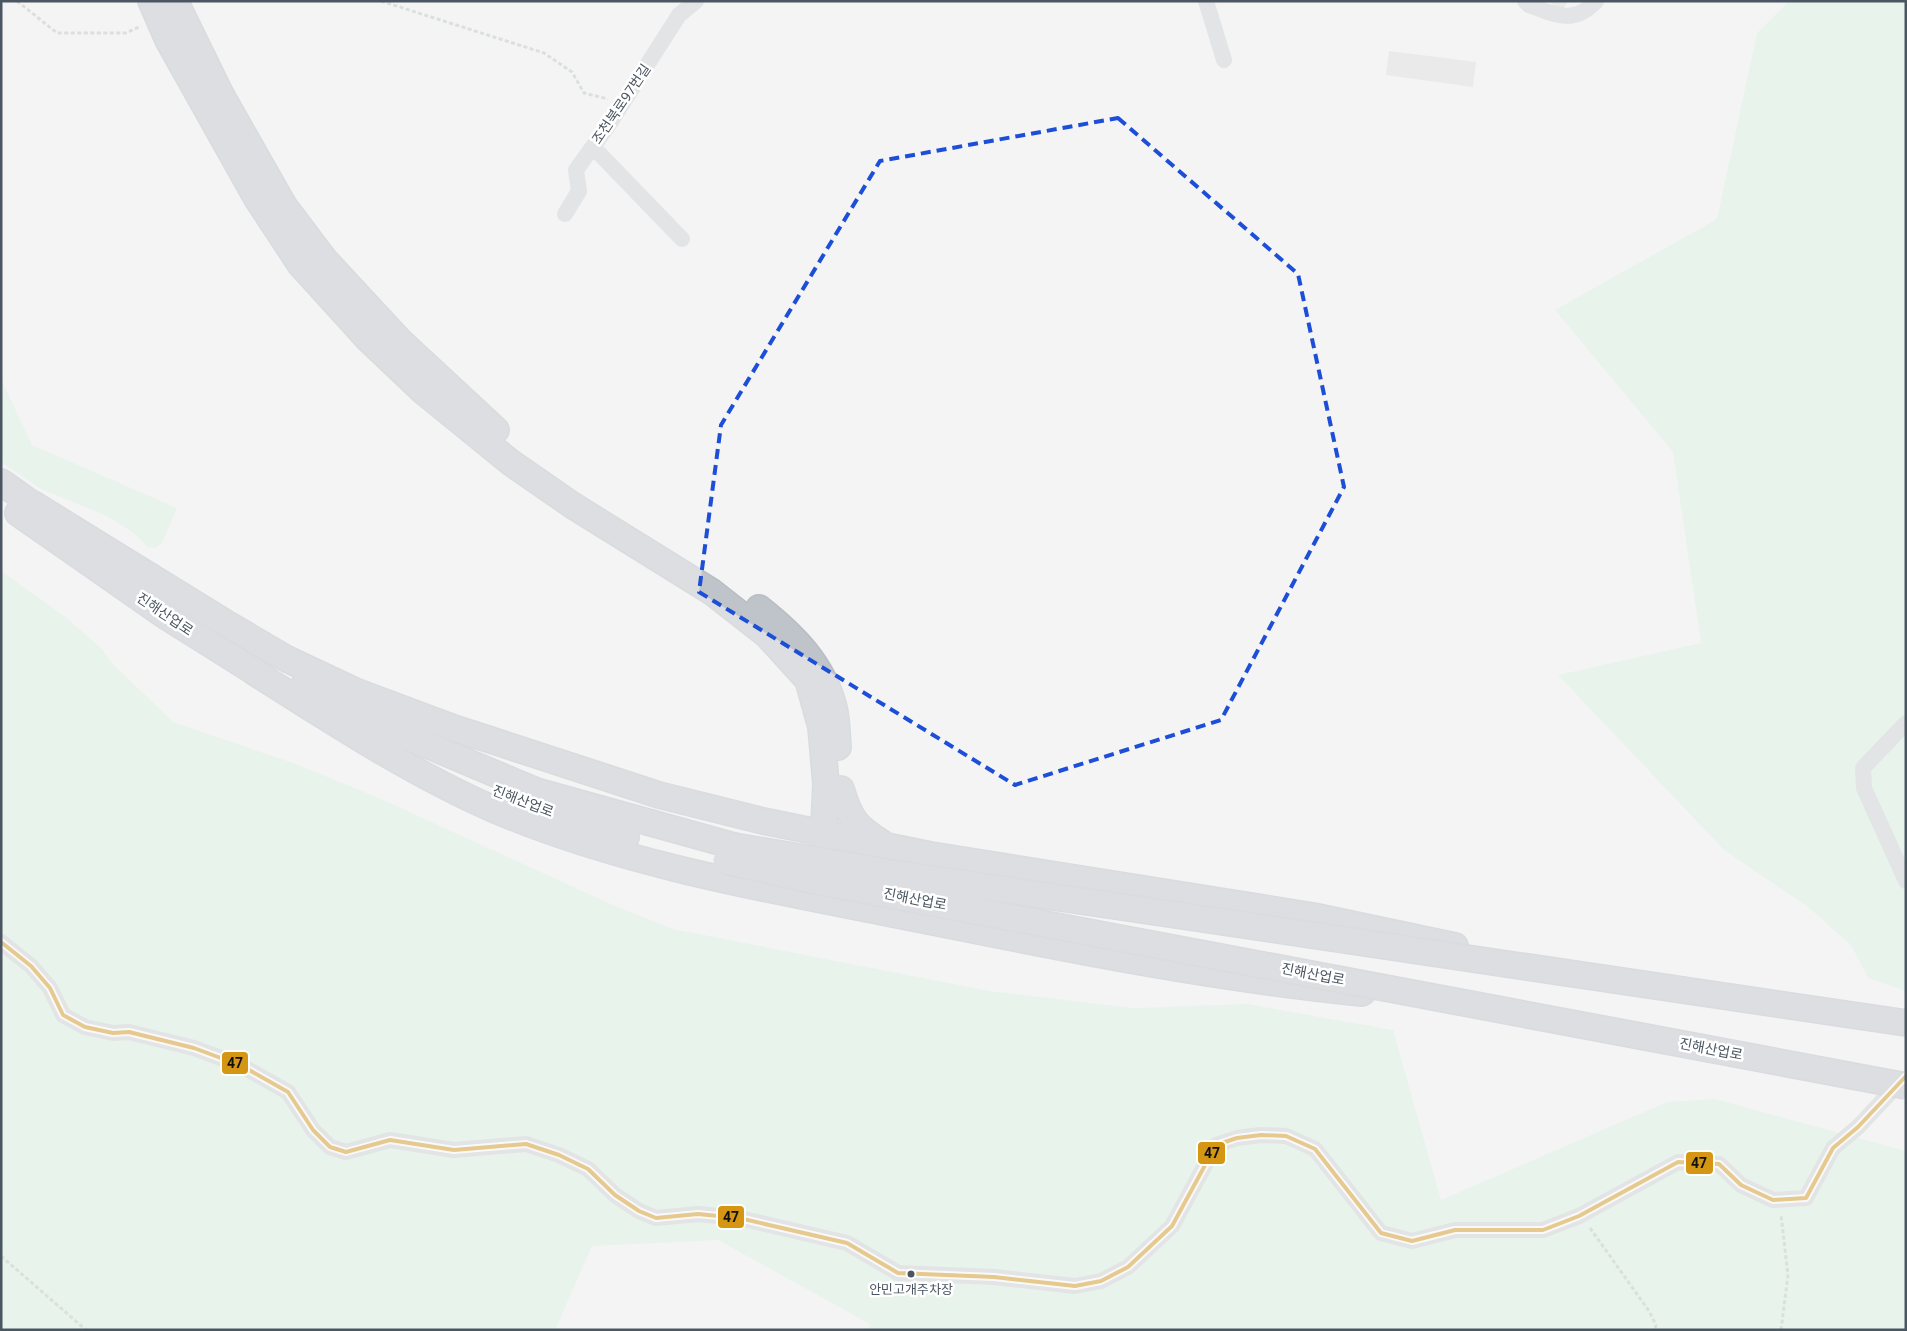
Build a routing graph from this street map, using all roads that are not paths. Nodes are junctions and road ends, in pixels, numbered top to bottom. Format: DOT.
graph roads {
  1 [pos="175,1"];
  2 [pos="696,1"];
  3 [pos="1206,1"];
  4 [pos="1525,1"];
  5 [pos="1596,1"];
  6 [pos="148,13"];
  7 [pos="1224,60"];
  8 [pos="593,147"];
  9 [pos="565,214"];
  10 [pos="682,239"];
  11 [pos="1,482"];
  12 [pos="1,502"];
  13 [pos="33,504"];
  14 [pos="1906,723"];
  15 [pos="446,770"];
  16 [pos="834,786"];
  17 [pos="500,794"];
  18 [pos="763,821"];
  19 [pos="833,836"];
  20 [pos="889,847"];
  21 [pos="730,854"];
  22 [pos="1906,882"];
  23 [pos="835,903"];
  24 [pos="1,942"];
  25 [pos="1610,978"];
  26 [pos="1469,1004"];
  27 [pos="1906,1023"];
  28 [pos="1906,1076"];
  29 [pos="1906,1086"];
  1 -- 16 [label="highway"];
  2 -- 8 [label="street, 조천북로97번길"];
  3 -- 7 [label="street"];
  4 -- 5 [label="street"];
  6 -- 16 [label="highway"];
  8 -- 9 [label="street, 조천북로97번길"];
  8 -- 10 [label="street"];
  11 -- 13 [label="highway, 진해산업로"];
  12 -- 15 [label="highway, 진해산업로"];
  13 -- 15 [label="highway, 진해산업로"];
  13 -- 18 [label="highway"];
  14 -- 22 [label="street"];
  15 -- 17 [label="highway, 진해산업로"];
  16 -- 18 [label="highway"];
  16 -- 19 [label="highway"];
  16 -- 20 [label="highway"];
  17 -- 21 [label="highway, 진해산업로"];
  17 -- 23 [label="highway"];
  18 -- 19 [label="highway"];
  19 -- 20 [label="highway"];
  19 -- 23 [label="highway"];
  20 -- 25 [label="highway, bridge"];
  21 -- 25 [label="highway, 진해산업로, bridge"];
  21 -- 26 [label="highway, 진해산업로, bridge"];
  23 -- 26 [label="highway, bridge"];
  24 -- 28 [label="street"];
  25 -- 27 [label="highway, 진해산업로, bridge"];
  26 -- 29 [label="highway, 진해산업로, bridge"];
}
